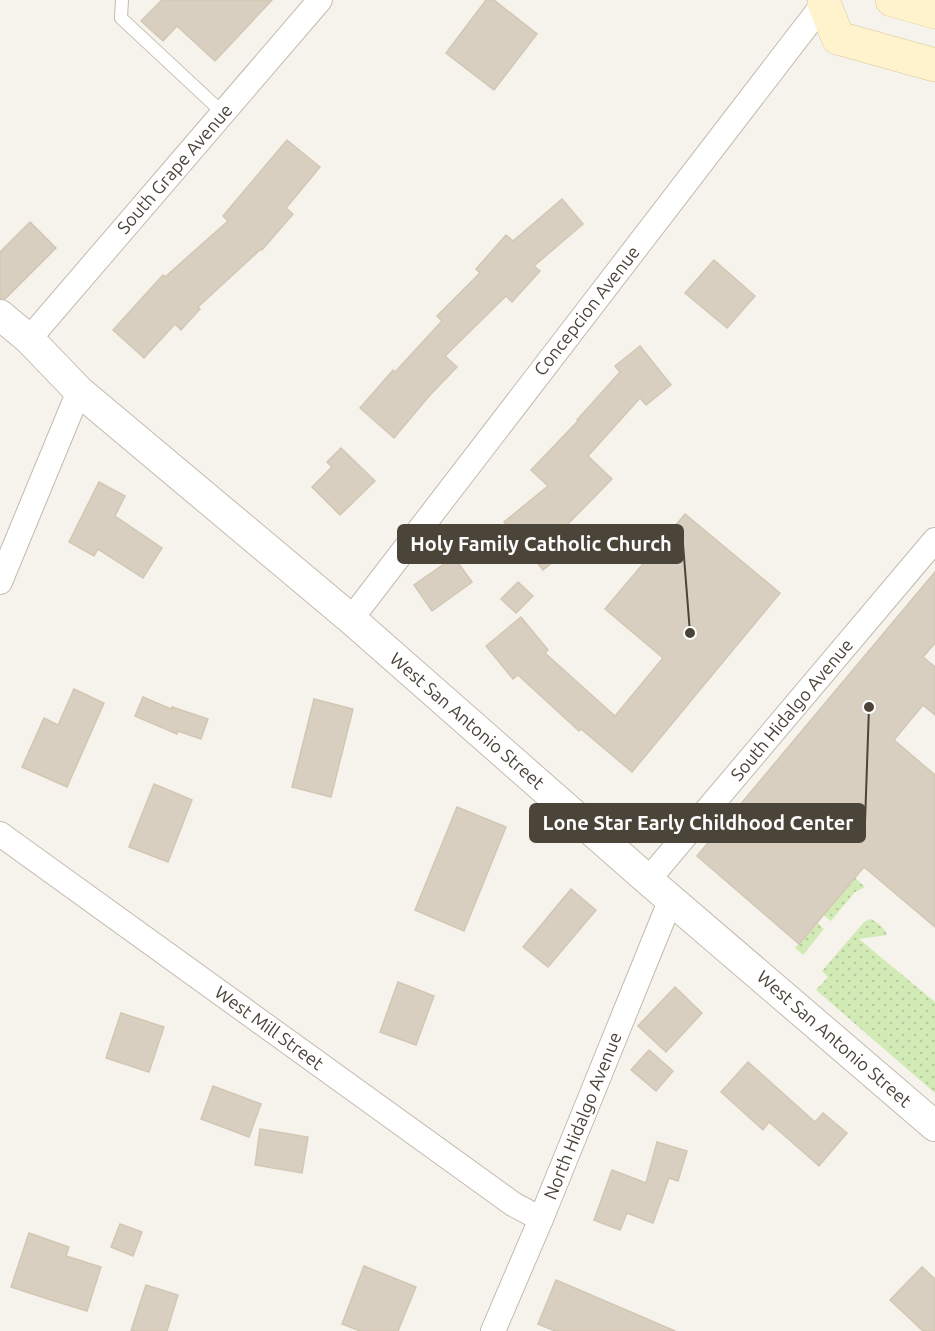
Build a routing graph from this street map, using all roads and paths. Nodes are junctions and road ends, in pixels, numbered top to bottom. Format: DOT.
graph roads {
  1 [pos="122,0"];
  2 [pos="320,0"];
  3 [pos="892,0"];
  4 [pos="828,1"];
  5 [pos="935,12"];
  6 [pos="935,65"];
  7 [pos="223,113"];
  8 [pos="0,315"];
  9 [pos="29,339"];
  10 [pos="79,391"];
  11 [pos="935,540"];
  12 [pos="0,582"];
  13 [pos="351,619"];
  14 [pos="0,834"];
  15 [pos="648,880"];
  16 [pos="672,899"];
  17 [pos="935,1126"];
  18 [pos="541,1219"];
  19 [pos="493,1331"];
  1 -- 7 [label="lane"];
  2 -- 7 [label="street, South Grape Avenue"];
  3 -- 5 [label="main road"];
  4 -- 6 [label="main road"];
  4 -- 13 [label="street, Concepcion Avenue"];
  7 -- 9 [label="street, South Grape Avenue"];
  8 -- 9 [label="street, West San Antonio Street"];
  9 -- 10 [label="street, West San Antonio Street"];
  10 -- 12 [label="street"];
  10 -- 13 [label="street, West San Antonio Street"];
  11 -- 15 [label="street, South Hidalgo Avenue"];
  13 -- 15 [label="street, West San Antonio Street"];
  14 -- 18 [label="street, West Mill Street"];
  15 -- 16 [label="street, West San Antonio Street"];
  16 -- 17 [label="street, West San Antonio Street"];
  16 -- 18 [label="street, North Hidalgo Avenue"];
  18 -- 19 [label="street, North Hidalgo Avenue"];
}
